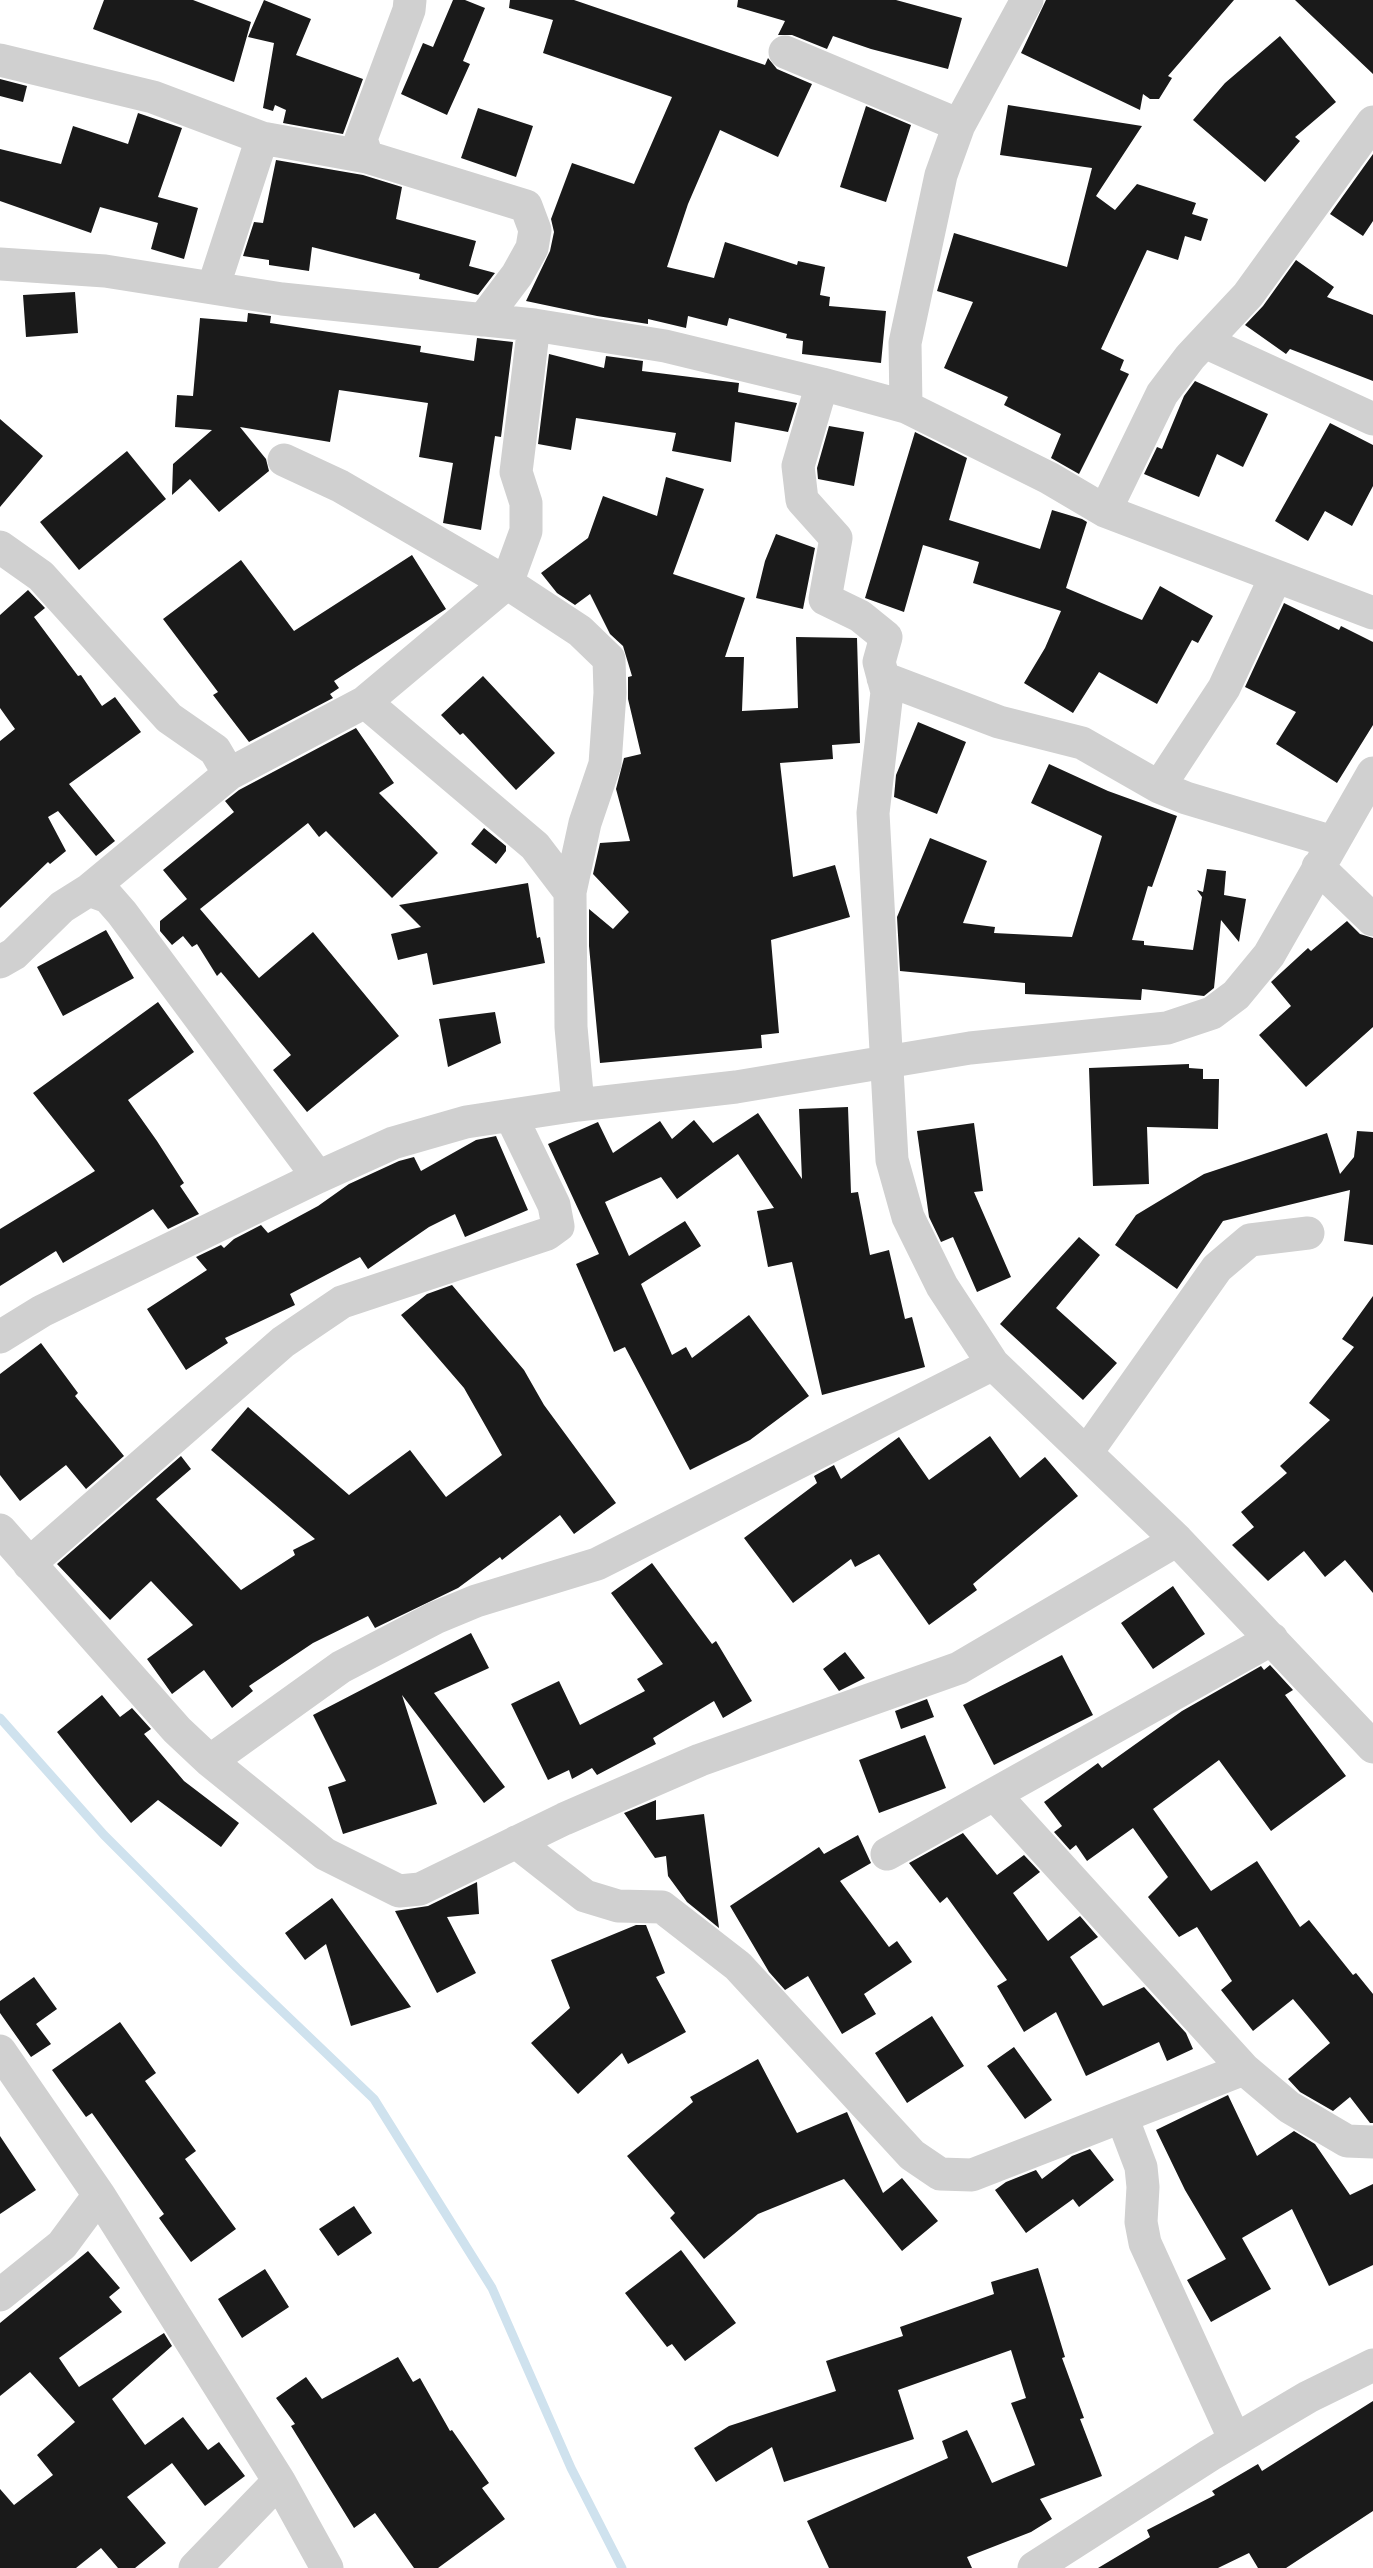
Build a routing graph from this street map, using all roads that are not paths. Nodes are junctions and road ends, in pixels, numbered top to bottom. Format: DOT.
graph roads {
  1 [pos="410,0"];
  2 [pos="1027,0"];
  3 [pos="785,52"];
  4 [pos="0,60"];
  5 [pos="1373,122"];
  6 [pos="959,125"];
  7 [pos="262,138"];
  8 [pos="367,157"];
  9 [pos="0,264"];
  10 [pos="213,288"];
  11 [pos="483,320"];
  12 [pos="534,326"];
  13 [pos="1205,342"];
  14 [pos="822,384"];
  15 [pos="906,407"];
  16 [pos="1373,419"];
  17 [pos="284,460"];
  18 [pos="1105,511"];
  19 [pos="0,548"];
  20 [pos="1275,578"];
  21 [pos="507,583"];
  22 [pos="1373,613"];
  23 [pos="884,678"];
  24 [pos="365,702"];
  25 [pos="1373,773"];
  26 [pos="229,774"];
  27 [pos="1159,787"];
  28 [pos="1325,854"];
  29 [pos="89,891"];
  30 [pos="570,892"];
  31 [pos="1373,920"];
  32 [pos="0,962"];
  33 [pos="885,1060"];
  34 [pos="578,1105"];
  35 [pos="511,1116"];
  36 [pos="318,1177"];
  37 [pos="1308,1233"];
  38 [pos="0,1337"];
  39 [pos="993,1364"];
  40 [pos="1087,1452"];
  41 [pos="0,1530"];
  42 [pos="1177,1540"];
  43 [pos="29,1564"];
  44 [pos="1272,1639"];
  45 [pos="1370,1737"];
  46 [pos="210,1761"];
  47 [pos="994,1794"];
  48 [pos="516,1842"];
  49 [pos="887,1854"];
  50 [pos="0,2051"];
  51 [pos="1244,2069"];
  52 [pos="1122,2117"];
  53 [pos="1373,2142"];
  54 [pos="99,2195"];
  55 [pos="0,2295"];
  56 [pos="1373,2365"];
  57 [pos="1235,2440"];
  58 [pos="279,2481"];
  59 [pos="1040,2566"];
  60 [pos="195,2568"];
  61 [pos="327,2568"];
  1 -- 8 [label="street"];
  2 -- 6 [label="street"];
  3 -- 6 [label="street"];
  4 -- 7 [label="street"];
  5 -- 13 [label="street"];
  6 -- 15 [label="street"];
  7 -- 8 [label="street"];
  7 -- 10 [label="street"];
  8 -- 11 [label="street"];
  9 -- 10 [label="street"];
  10 -- 11 [label="street"];
  11 -- 12 [label="street"];
  12 -- 14 [label="street"];
  12 -- 21 [label="street"];
  13 -- 16 [label="street"];
  13 -- 18 [label="street"];
  14 -- 15 [label="street"];
  14 -- 23 [label="street"];
  15 -- 18 [label="street"];
  17 -- 21 [label="street"];
  18 -- 20 [label="street"];
  19 -- 26 [label="street"];
  20 -- 22 [label="street"];
  20 -- 27 [label="street"];
  21 -- 24 [label="street"];
  21 -- 30 [label="street"];
  23 -- 27 [label="street"];
  23 -- 33 [label="street"];
  24 -- 26 [label="street"];
  24 -- 30 [label="street"];
  25 -- 28 [label="street"];
  26 -- 29 [label="street"];
  27 -- 28 [label="street"];
  28 -- 31 [label="street"];
  28 -- 33 [label="street"];
  29 -- 32 [label="street"];
  29 -- 36 [label="street"];
  30 -- 34 [label="street"];
  33 -- 34 [label="street"];
  33 -- 39 [label="street"];
  34 -- 35 [label="street"];
  35 -- 36 [label="street"];
  35 -- 43 [label="street"];
  36 -- 38 [label="street"];
  37 -- 40 [label="street"];
  39 -- 40 [label="street"];
  39 -- 46 [label="street"];
  40 -- 42 [label="street"];
  41 -- 43 [label="street"];
  42 -- 44 [label="street"];
  42 -- 48 [label="street"];
  43 -- 46 [label="street"];
  44 -- 45 [label="street"];
  44 -- 47 [label="street"];
  46 -- 48 [label="street"];
  47 -- 49 [label="street"];
  47 -- 51 [label="street"];
  48 -- 52 [label="street"];
  50 -- 54 [label="street"];
  51 -- 52 [label="street"];
  51 -- 53 [label="street"];
  52 -- 57 [label="street"];
  54 -- 55 [label="street"];
  54 -- 58 [label="street"];
  56 -- 57 [label="street"];
  57 -- 59 [label="street"];
  58 -- 60 [label="street"];
  58 -- 61 [label="street"];
}
